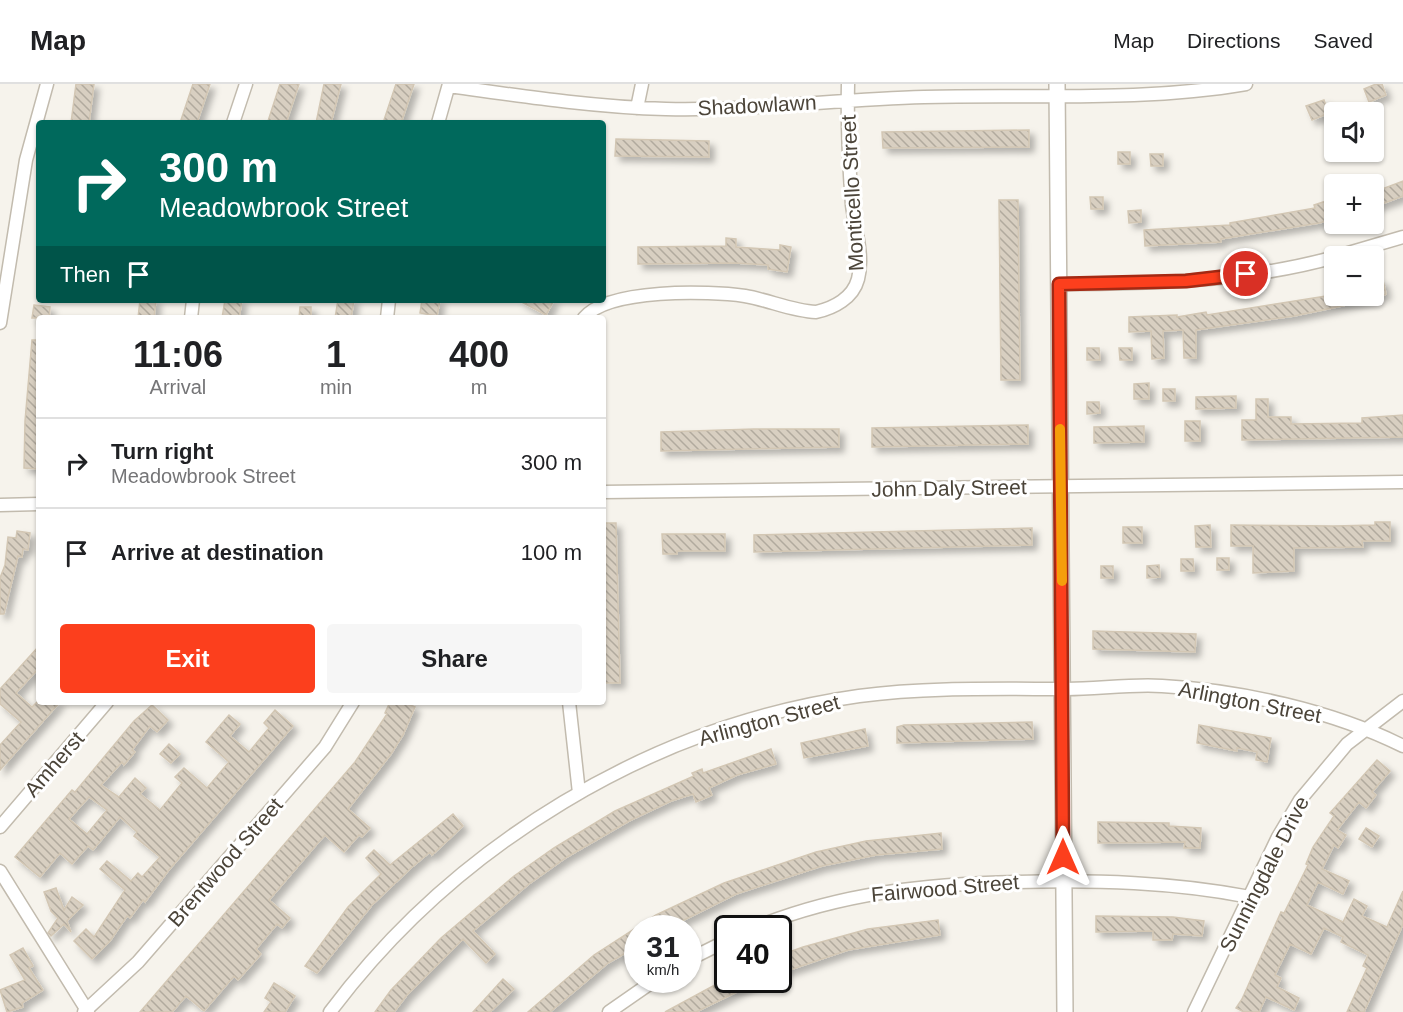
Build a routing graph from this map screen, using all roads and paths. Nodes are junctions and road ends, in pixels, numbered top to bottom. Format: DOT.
graph roads {
  1 [pos="46,84"];
  2 [pos="246,84"];
  3 [pos="642,84"];
  4 [pos="848,84"];
  5 [pos="1246,84"];
  6 [pos="449,85"];
  7 [pos="1057,89"];
  8 [pos="848,100"];
  9 [pos="637,108"];
  10 [pos="37,120"];
  11 [pos="234,120"];
  12 [pos="439,120"];
  13 [pos="36,122"];
  14 [pos="1403,237"];
  15 [pos="1373,246"];
  16 [pos="1324,259"];
  17 [pos="1059,284"];
  18 [pos="587,315"];
  19 [pos="0,323"];
  20 [pos="1403,482"];
  21 [pos="1061,487"];
  22 [pos="606,492"];
  23 [pos="36,504"];
  24 [pos="0,505"];
  25 [pos="1063,689"];
  26 [pos="1403,700"];
  27 [pos="104,705"];
  28 [pos="351,705"];
  29 [pos="569,705"];
  30 [pos="1365,729"];
  31 [pos="1403,746"];
  32 [pos="579,793"];
  33 [pos="0,827"];
  34 [pos="0,871"];
  35 [pos="1063,881"];
  36 [pos="1250,897"];
  37 [pos="785,915"];
  38 [pos="636,993"];
  39 [pos="86,1012"];
  40 [pos="330,1012"];
  41 [pos="609,1012"];
  42 [pos="1065,1012"];
  43 [pos="1194,1012"];
  1 -- 10 [label="street"];
  2 -- 11 [label="street"];
  3 -- 9 [label="street"];
  4 -- 8 [label="street, Monticello Street"];
  5 -- 7 [label="street, Shadowlawn"];
  6 -- 9 [label="street, Shadowlawn"];
  6 -- 12 [label="street"];
  7 -- 8 [label="street, Shadowlawn"];
  7 -- 17 [label="street"];
  8 -- 9 [label="street, Shadowlawn"];
  8 -- 18 [label="street, Monticello Street"];
  13 -- 19 [label="street"];
  14 -- 15 [label="street"];
  16 -- 17 [label="street"];
  17 -- 21 [label="street"];
  20 -- 21 [label="street, John Daly Street"];
  21 -- 22 [label="street, John Daly Street"];
  21 -- 25 [label="street"];
  23 -- 24 [label="street"];
  25 -- 30 [label="street, Arlington Street"];
  25 -- 32 [label="street, Arlington Street"];
  25 -- 35 [label="street"];
  26 -- 30 [label="street, Sunningdale Drive"];
  27 -- 33 [label="street, Amherst"];
  28 -- 39 [label="street, Brentwood Street"];
  29 -- 32 [label="street"];
  30 -- 31 [label="street, Arlington Street"];
  30 -- 36 [label="street, Sunningdale Drive"];
  32 -- 40 [label="street, Arlington Street"];
  34 -- 39 [label="street"];
  35 -- 36 [label="street, Fairwood Street"];
  35 -- 37 [label="street, Fairwood Street"];
  35 -- 42 [label="street"];
  36 -- 43 [label="street, Sunningdale Drive"];
  38 -- 41 [label="street"];
}
